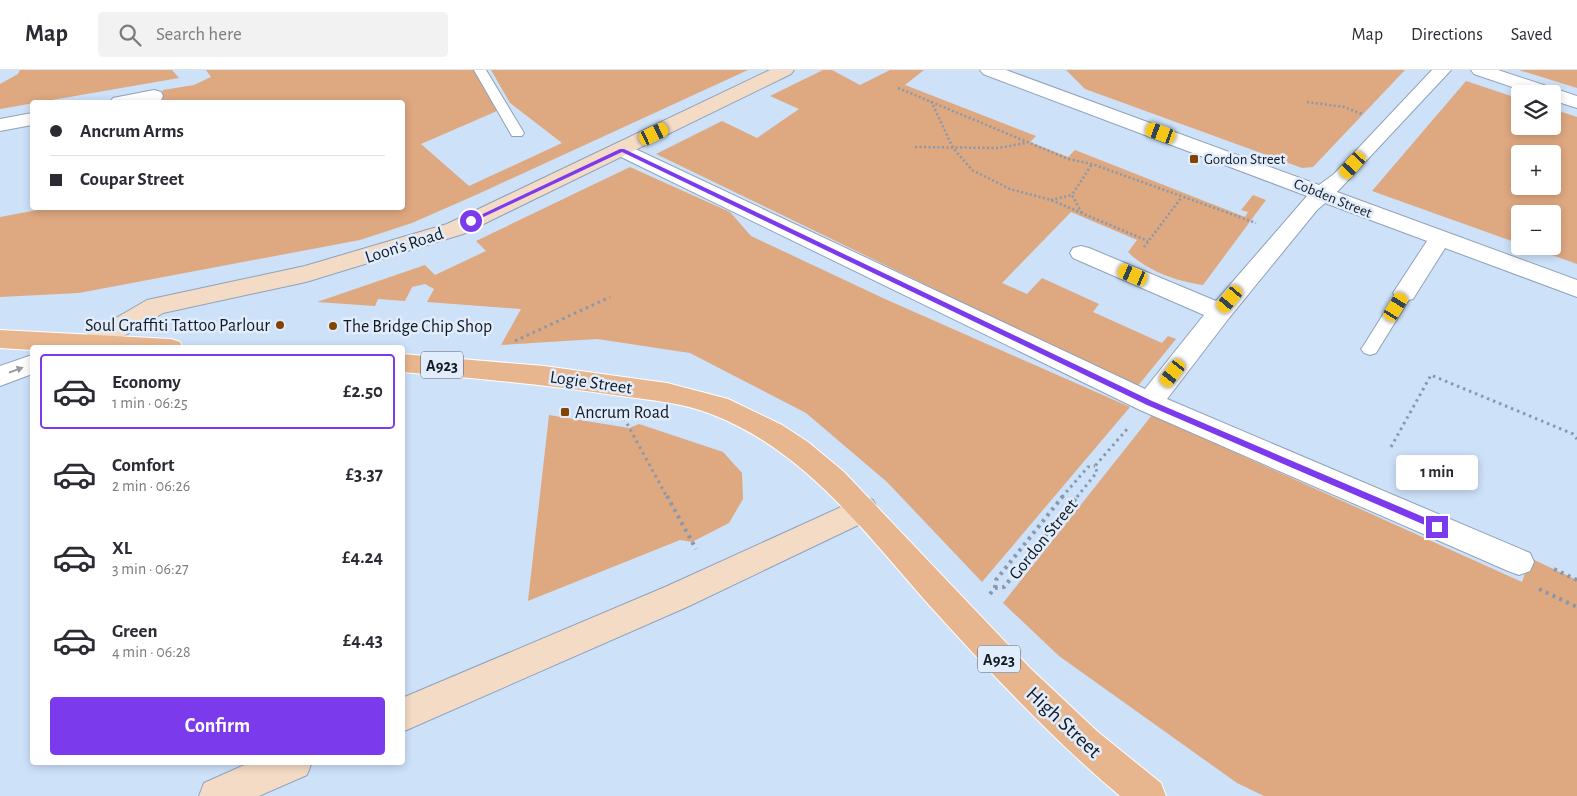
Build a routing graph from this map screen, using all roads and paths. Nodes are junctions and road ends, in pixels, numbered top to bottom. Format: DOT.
graph roads {
  1 [pos="480,70"];
  2 [pos="785,70"];
  3 [pos="988,70"];
  4 [pos="1442,70"];
  5 [pos="1480,70"];
  6 [pos="1032,78"];
  7 [pos="898,88"];
  8 [pos="154,96"];
  9 [pos="131,100"];
  10 [pos="931,101"];
  11 [pos="1307,102"];
  12 [pos="1577,102"];
  13 [pos="30,119"];
  14 [pos="0,125"];
  15 [pos="1388,126"];
  16 [pos="517,133"];
  17 [pos="1027,143"];
  18 [pos="915,147"];
  19 [pos="953,148"];
  20 [pos="622,150"];
  21 [pos="1092,164"];
  22 [pos="1072,195"];
  23 [pos="1321,195"];
  24 [pos="1181,198"];
  25 [pos="1051,200"];
  26 [pos="1082,213"];
  27 [pos="1284,234"];
  28 [pos="1440,239"];
  29 [pos="1148,242"];
  30 [pos="1143,248"];
  31 [pos="1081,253"];
  32 [pos="1577,289"];
  33 [pos="1405,293"];
  34 [pos="610,298"];
  35 [pos="1220,312"];
  36 [pos="0,339"];
  37 [pos="85,345"];
  38 [pos="1370,349"];
  39 [pos="405,363"];
  40 [pos="30,365"];
  41 [pos="482,368"];
  42 [pos="0,376"];
  43 [pos="604,383"];
  44 [pos="1150,403"];
  45 [pos="1577,439"];
  46 [pos="1391,447"];
  47 [pos="1095,466"];
  48 [pos="863,509"];
  49 [pos="1519,562"];
  50 [pos="713,580"];
  51 [pos="996,588"];
  52 [pos="965,623"];
  53 [pos="405,714"];
  54 [pos="287,765"];
  55 [pos="217,796"];
  56 [pos="1148,796"];
  1 -- 16 [label="lane"];
  2 -- 20 [label="street, Loon's Road"];
  3 -- 6 [label="street, Cobden Street"];
  4 -- 15 [label="street"];
  5 -- 12 [label="street"];
  6 -- 23 [label="street, Cobden Street"];
  7 -- 10 [label="path"];
  8 -- 9 [label="street"];
  10 -- 17 [label="path"];
  10 -- 19 [label="path"];
  11 -- 15 [label="path"];
  13 -- 14 [label="street"];
  15 -- 23 [label="street"];
  17 -- 19 [label="path"];
  17 -- 21 [label="path"];
  18 -- 19 [label="path"];
  19 -- 25 [label="path"];
  20 -- 37 [label="street, Loon's Road"];
  20 -- 44 [label="street"];
  21 -- 22 [label="path"];
  21 -- 24 [label="path"];
  22 -- 25 [label="path"];
  22 -- 26 [label="path"];
  23 -- 27 [label="street"];
  23 -- 28 [label="street, Cobden Street"];
  24 -- 27 [label="path"];
  24 -- 29 [label="path"];
  25 -- 26 [label="path"];
  26 -- 29 [label="path"];
  27 -- 35 [label="street"];
  28 -- 32 [label="street, Cobden Street"];
  28 -- 33 [label="street"];
  29 -- 30 [label="path"];
  31 -- 35 [label="street"];
  33 -- 38 [label="lane"];
  34 -- 41 [label="path"];
  35 -- 44 [label="street"];
  36 -- 37 [label="main road"];
  39 -- 41 [label="main road, Logie Street / A923"];
  42 -- 40 [label="street, one-way"];
  41 -- 43 [label="main road, Logie Street / A923"];
  43 -- 48 [label="main road, Logie Street / A923"];
  43 -- 50 [label="path"];
  44 -- 47 [label="path, Gordon Street"];
  44 -- 49 [label="street"];
  45 -- 46 [label="path"];
  47 -- 51 [label="path"];
  47 -- 51 [label="path, Gordon Street"];
  48 -- 50 [label="street"];
  48 -- 52 [label="main road, High Street / A923"];
  50 -- 53 [label="street"];
  51 -- 52 [label="path, Gordon Street"];
  52 -- 56 [label="main road, High Street / A923"];
  54 -- 55 [label="street"];
}
